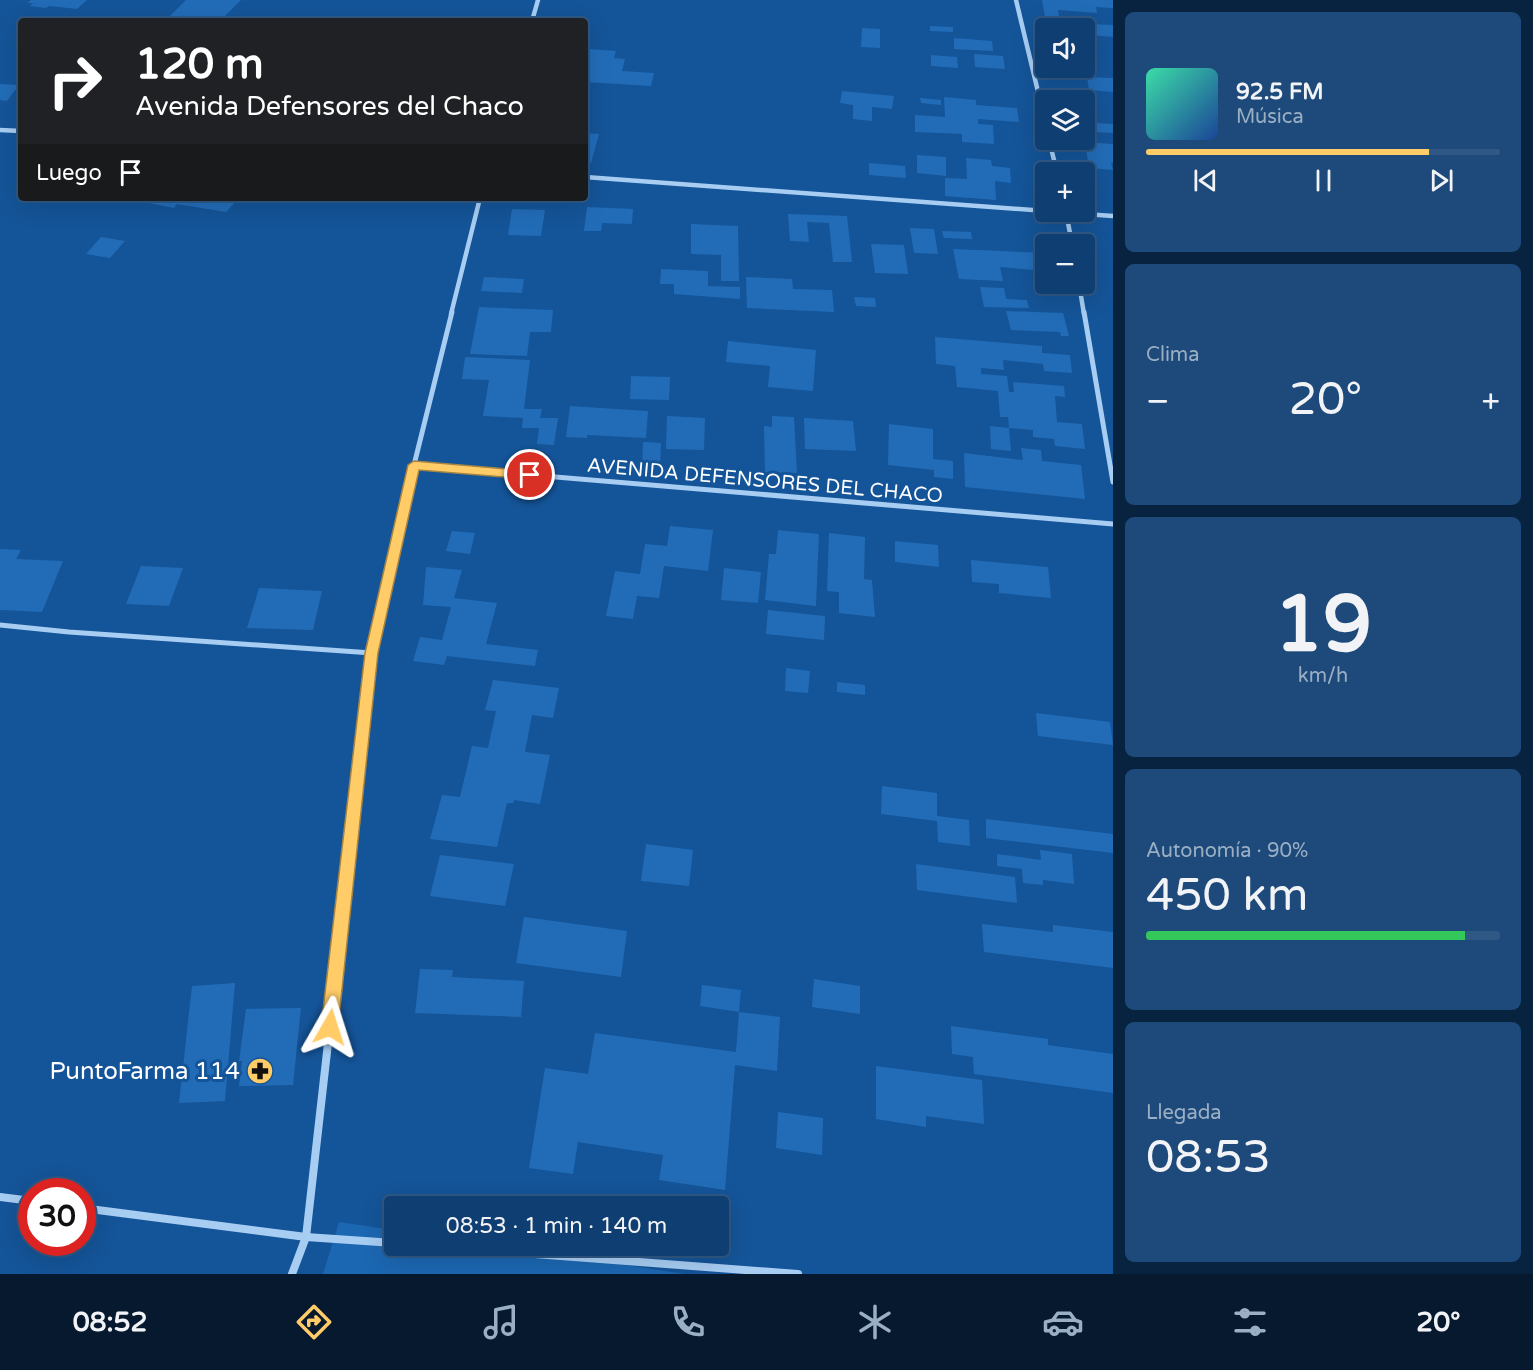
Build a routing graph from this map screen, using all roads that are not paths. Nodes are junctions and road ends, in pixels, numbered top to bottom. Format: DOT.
graph roads {
  1 [pos="538,0"];
  2 [pos="1016,0"];
  3 [pos="533,18"];
  4 [pos="1038,90"];
  5 [pos="0,130"];
  6 [pos="18,131"];
  7 [pos="588,177"];
  8 [pos="479,201"];
  9 [pos="1035,210"];
  10 [pos="1095,214"];
  11 [pos="1113,216"];
  12 [pos="1081,294"];
  13 [pos="414,465"];
  14 [pos="1113,482"];
  15 [pos="1113,524"];
  16 [pos="0,625"];
  17 [pos="372,653"];
  18 [pos="0,1197"];
  19 [pos="18,1199"];
  20 [pos="96,1210"];
  21 [pos="306,1237"];
  22 [pos="384,1243"];
  23 [pos="560,1256"];
  24 [pos="292,1274"];
  25 [pos="798,1274"];
  1 -- 3 [label="street"];
  2 -- 4 [label="street"];
  5 -- 6 [label="street"];
  7 -- 9 [label="street"];
  8 -- 13 [label="street"];
  10 -- 11 [label="street"];
  12 -- 14 [label="street"];
  13 -- 15 [label="street, AVENIDA DEFENSORES DEL CHACO"];
  13 -- 17 [label="street"];
  16 -- 17 [label="street"];
  17 -- 21 [label="street"];
  18 -- 19 [label="street"];
  20 -- 21 [label="street"];
  21 -- 22 [label="street"];
  21 -- 24 [label="street"];
  23 -- 25 [label="street"];
}
